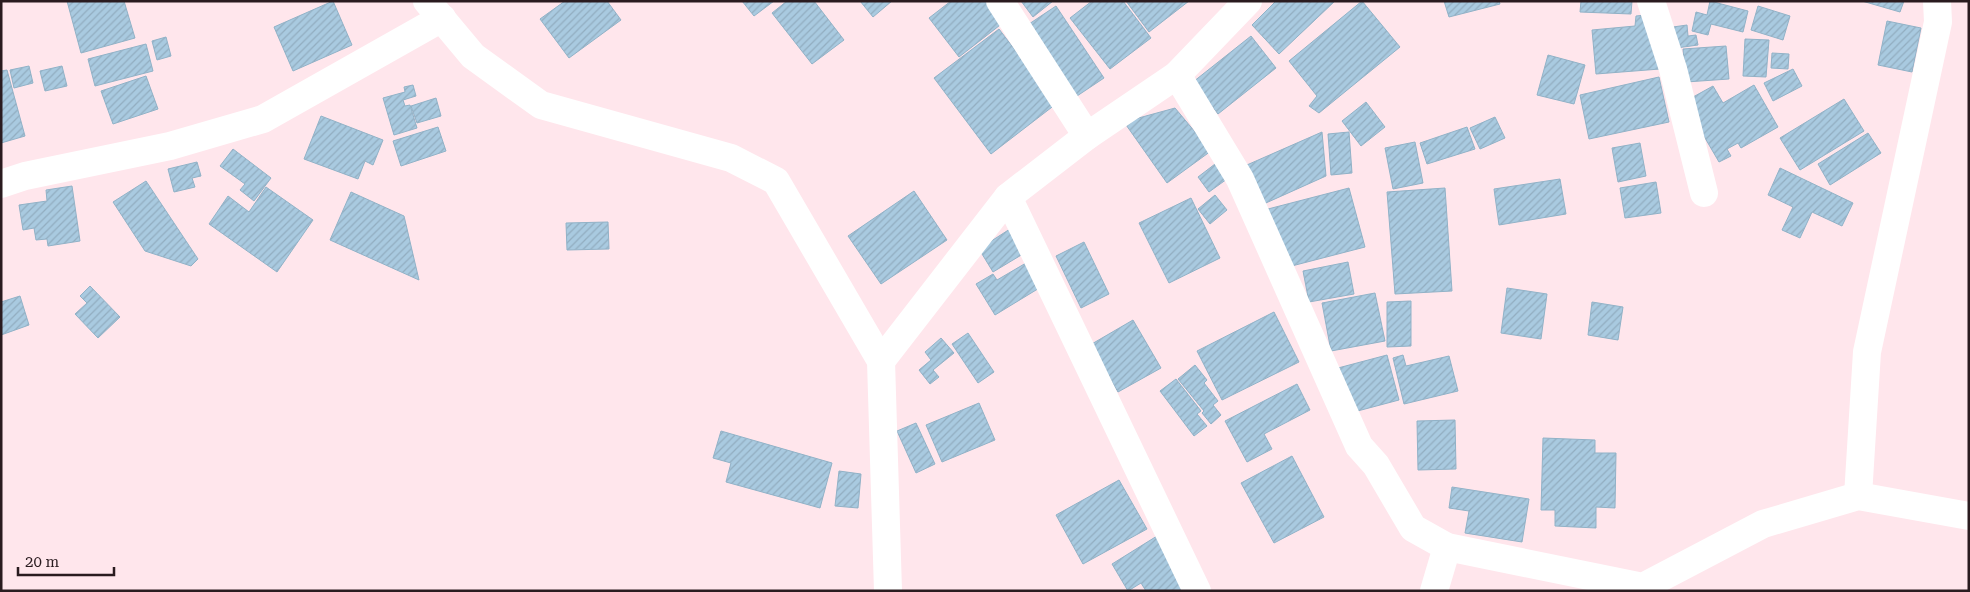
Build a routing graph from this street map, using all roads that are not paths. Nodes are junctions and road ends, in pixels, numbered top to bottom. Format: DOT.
graph roads {
  1 [pos="1000,1"];
  2 [pos="1248,1"];
  3 [pos="1651,1"];
  4 [pos="1937,1"];
  5 [pos="434,10"];
  6 [pos="1177,75"];
  7 [pos="1087,136"];
  8 [pos="1,184"];
  9 [pos="1704,193"];
  10 [pos="1008,197"];
  11 [pos="881,361"];
  12 [pos="1858,496"];
  13 [pos="1969,516"];
  14 [pos="1447,547"];
  15 [pos="1643,589"];
  16 [pos="888,591"];
  17 [pos="1197,591"];
  18 [pos="1434,591"];
  1 -- 7 [label="street"];
  2 -- 6 [label="street"];
  3 -- 9 [label="street"];
  4 -- 12 [label="street"];
  5 -- 8 [label="street"];
  5 -- 11 [label="street"];
  6 -- 7 [label="street"];
  6 -- 14 [label="street"];
  7 -- 10 [label="street"];
  10 -- 11 [label="street"];
  10 -- 17 [label="street"];
  11 -- 16 [label="street"];
  12 -- 13 [label="street"];
  12 -- 15 [label="street"];
  14 -- 15 [label="street"];
  14 -- 18 [label="street"];
}
